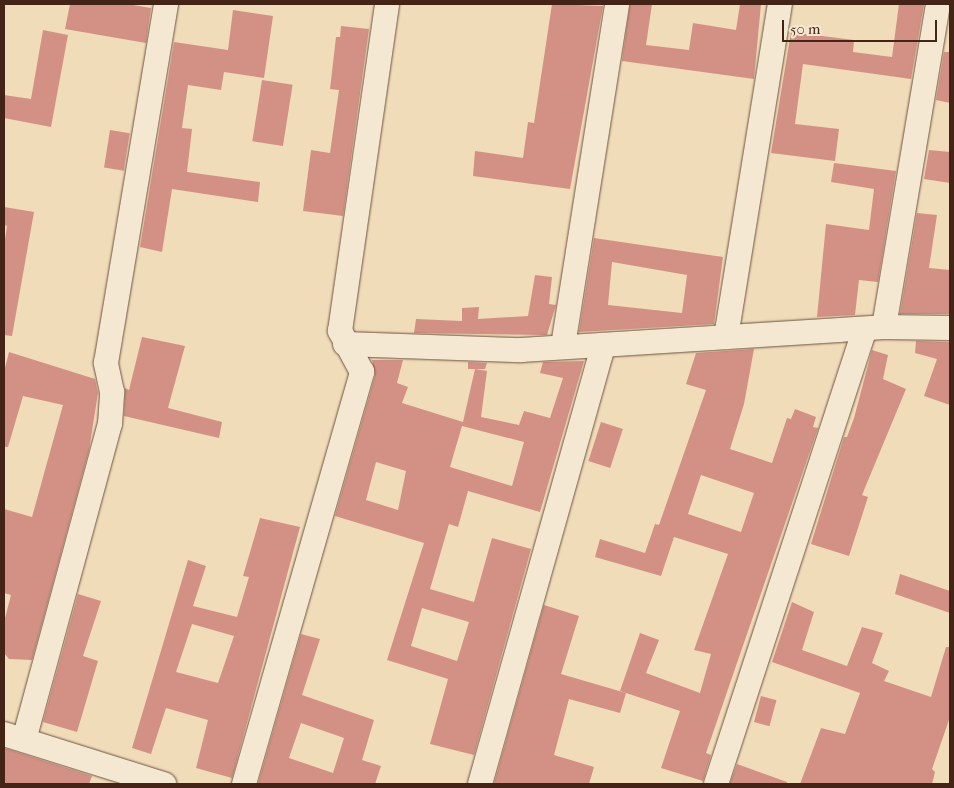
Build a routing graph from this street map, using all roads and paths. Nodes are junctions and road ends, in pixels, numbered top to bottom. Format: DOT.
graph roads {
  1 [pos="166,4"];
  2 [pos="387,4"];
  3 [pos="617,4"];
  4 [pos="780,4"];
  5 [pos="938,4"];
  6 [pos="950,328"];
  7 [pos="874,329"];
  8 [pos="726,337"];
  9 [pos="345,344"];
  10 [pos="603,345"];
  11 [pos="563,346"];
  12 [pos="14,737"];
  13 [pos="164,784"];
  14 [pos="244,784"];
  15 [pos="480,784"];
  16 [pos="716,784"];
  1 -- 12 [label="street"];
  2 -- 9 [label="street"];
  3 -- 11 [label="street"];
  4 -- 8 [label="street"];
  5 -- 7 [label="street"];
  6 -- 7 [label="street"];
  7 -- 8 [label="street"];
  7 -- 16 [label="street"];
  8 -- 10 [label="street"];
  9 -- 11 [label="street"];
  9 -- 14 [label="street"];
  10 -- 11 [label="street"];
  10 -- 15 [label="street"];
  12 -- 13 [label="street"];
}
